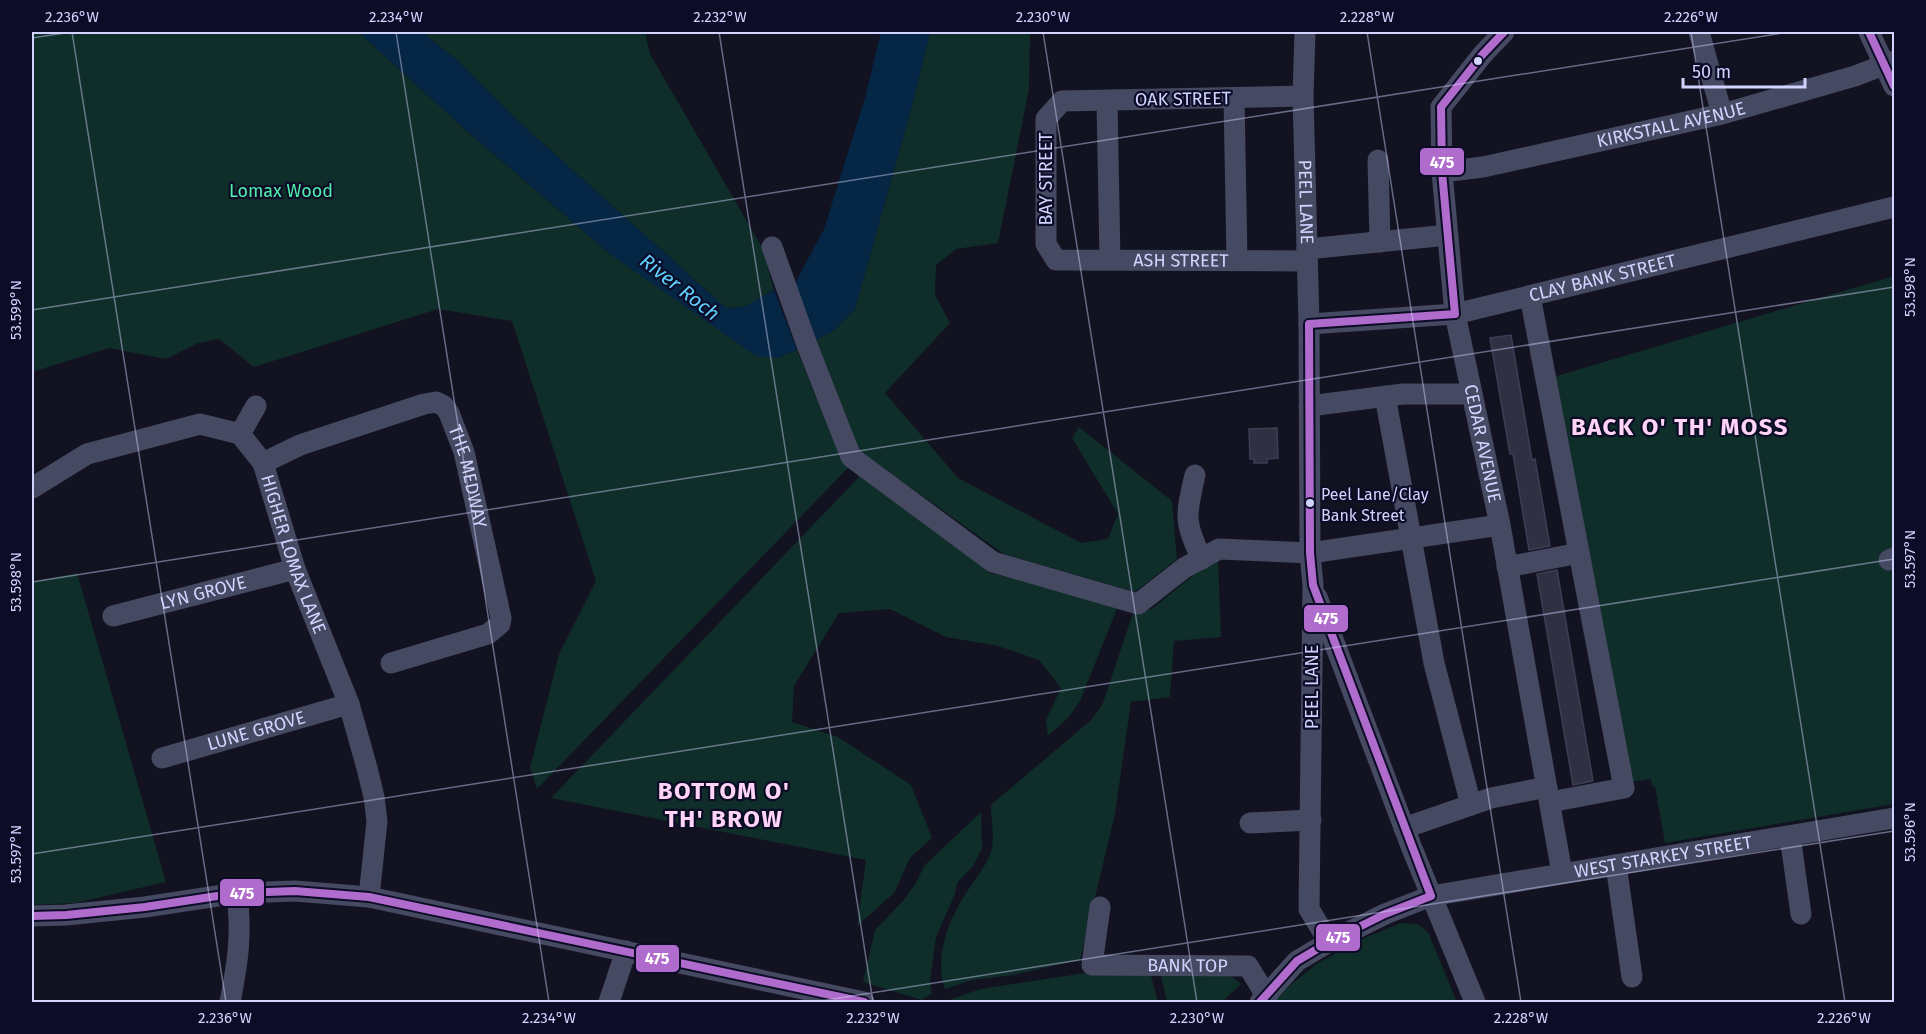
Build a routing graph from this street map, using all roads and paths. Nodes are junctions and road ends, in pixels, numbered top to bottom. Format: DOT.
graph roads {
  1 [pos="1305,32"];
  2 [pos="1504,32"];
  3 [pos="1699,32"];
  4 [pos="1869,32"];
  5 [pos="1890,63"];
  6 [pos="1894,86"];
  7 [pos="1303,96"];
  8 [pos="1234,98"];
  9 [pos="1107,100"];
  10 [pos="1062,101"];
  11 [pos="1722,114"];
  12 [pos="1378,160"];
  13 [pos="1442,172"];
  14 [pos="1894,207"];
  15 [pos="1448,235"];
  16 [pos="1380,242"];
  17 [pos="772,247"];
  18 [pos="1307,255"];
  19 [pos="1056,260"];
  20 [pos="1110,260"];
  21 [pos="1237,261"];
  22 [pos="1530,296"];
  23 [pos="1455,314"];
  24 [pos="1309,324"];
  25 [pos="1472,394"];
  26 [pos="1384,396"];
  27 [pos="256,406"];
  28 [pos="1309,406"];
  29 [pos="240,434"];
  30 [pos="263,463"];
  31 [pos="1195,475"];
  32 [pos="32,488"];
  33 [pos="1500,525"];
  34 [pos="1411,539"];
  35 [pos="1579,553"];
  36 [pos="1310,554"];
  37 [pos="1202,559"];
  38 [pos="1508,567"];
  39 [pos="295,570"];
  40 [pos="1313,585"];
  41 [pos="113,616"];
  42 [pos="391,663"];
  43 [pos="349,704"];
  44 [pos="162,758"];
  45 [pos="1549,794"];
  46 [pos="1471,805"];
  47 [pos="1894,818"];
  48 [pos="1311,820"];
  49 [pos="1250,823"];
  50 [pos="1404,828"];
  51 [pos="1790,836"];
  52 [pos="1616,865"];
  53 [pos="1562,873"];
  54 [pos="237,893"];
  55 [pos="1431,896"];
  56 [pos="369,897"];
  57 [pos="1100,907"];
  58 [pos="1801,914"];
  59 [pos="32,916"];
  60 [pos="1329,942"];
  61 [pos="626,951"];
  62 [pos="1632,977"];
  63 [pos="1263,1000"];
  64 [pos="230,1002"];
  65 [pos="609,1002"];
  66 [pos="864,1002"];
  67 [pos="1475,1002"];
  1 -- 7 [label="street, PEEL LANE"];
  2 -- 13 [label="street, CEDAR AVENUE"];
  3 -- 11 [label="street"];
  4 -- 5 [label="street"];
  5 -- 6 [label="street"];
  5 -- 11 [label="street, KIRKSTALL AVENUE"];
  7 -- 8 [label="street, OAK STREET"];
  7 -- 18 [label="street, PEEL LANE"];
  8 -- 9 [label="street, OAK STREET"];
  8 -- 21 [label="street"];
  9 -- 10 [label="street, OAK STREET"];
  9 -- 20 [label="street"];
  10 -- 19 [label="street, BAY STREET"];
  11 -- 13 [label="street, KIRKSTALL AVENUE"];
  12 -- 16 [label="street"];
  13 -- 15 [label="street, CEDAR AVENUE"];
  14 -- 22 [label="street, CLAY BANK STREET"];
  15 -- 16 [label="street, ASH STREET"];
  15 -- 23 [label="street, CEDAR AVENUE"];
  16 -- 18 [label="street, ASH STREET"];
  17 -- 37 [label="street"];
  18 -- 21 [label="street, ASH STREET"];
  18 -- 24 [label="street, PEEL LANE"];
  19 -- 20 [label="street, ASH STREET"];
  20 -- 21 [label="street, ASH STREET"];
  22 -- 23 [label="street, CLAY BANK STREET"];
  22 -- 35 [label="street"];
  23 -- 24 [label="street, CLAY BANK STREET"];
  23 -- 25 [label="street, CEDAR AVENUE"];
  24 -- 28 [label="street, PEEL LANE"];
  25 -- 26 [label="street"];
  25 -- 33 [label="street, CEDAR AVENUE"];
  26 -- 28 [label="street"];
  26 -- 34 [label="street"];
  27 -- 29 [label="street"];
  28 -- 36 [label="street, PEEL LANE"];
  29 -- 30 [label="street, HIGHER LOMAX LANE"];
  29 -- 32 [label="street"];
  30 -- 39 [label="street, HIGHER LOMAX LANE"];
  30 -- 42 [label="street, THE MEDWAY"];
  31 -- 37 [label="street"];
  33 -- 34 [label="street"];
  33 -- 38 [label="street, CEDAR AVENUE"];
  34 -- 36 [label="street"];
  34 -- 46 [label="street"];
  35 -- 38 [label="street"];
  35 -- 45 [label="street"];
  36 -- 37 [label="street"];
  36 -- 40 [label="street, PEEL LANE"];
  38 -- 45 [label="street, CEDAR AVENUE"];
  39 -- 41 [label="street, LYN GROVE"];
  39 -- 43 [label="street, HIGHER LOMAX LANE"];
  40 -- 48 [label="street, PEEL LANE"];
  40 -- 50 [label="street"];
  43 -- 44 [label="street, LUNE GROVE"];
  43 -- 56 [label="street, HIGHER LOMAX LANE"];
  45 -- 46 [label="street"];
  45 -- 53 [label="street, CEDAR AVENUE"];
  46 -- 50 [label="street"];
  47 -- 51 [label="street, WEST STARKEY STREET"];
  48 -- 49 [label="street"];
  48 -- 60 [label="street, PEEL LANE"];
  50 -- 55 [label="street"];
  51 -- 52 [label="street, WEST STARKEY STREET"];
  51 -- 58 [label="street"];
  52 -- 53 [label="street, WEST STARKEY STREET"];
  52 -- 62 [label="street"];
  53 -- 55 [label="street, WEST STARKEY STREET"];
  54 -- 56 [label="street"];
  54 -- 59 [label="street"];
  54 -- 64 [label="street"];
  55 -- 60 [label="street, WEST STARKEY STREET"];
  55 -- 67 [label="street"];
  56 -- 61 [label="street"];
  57 -- 63 [label="street, BANK TOP"];
  60 -- 63 [label="street, WEST STARKEY STREET"];
  61 -- 65 [label="street"];
  61 -- 66 [label="street"];
}
